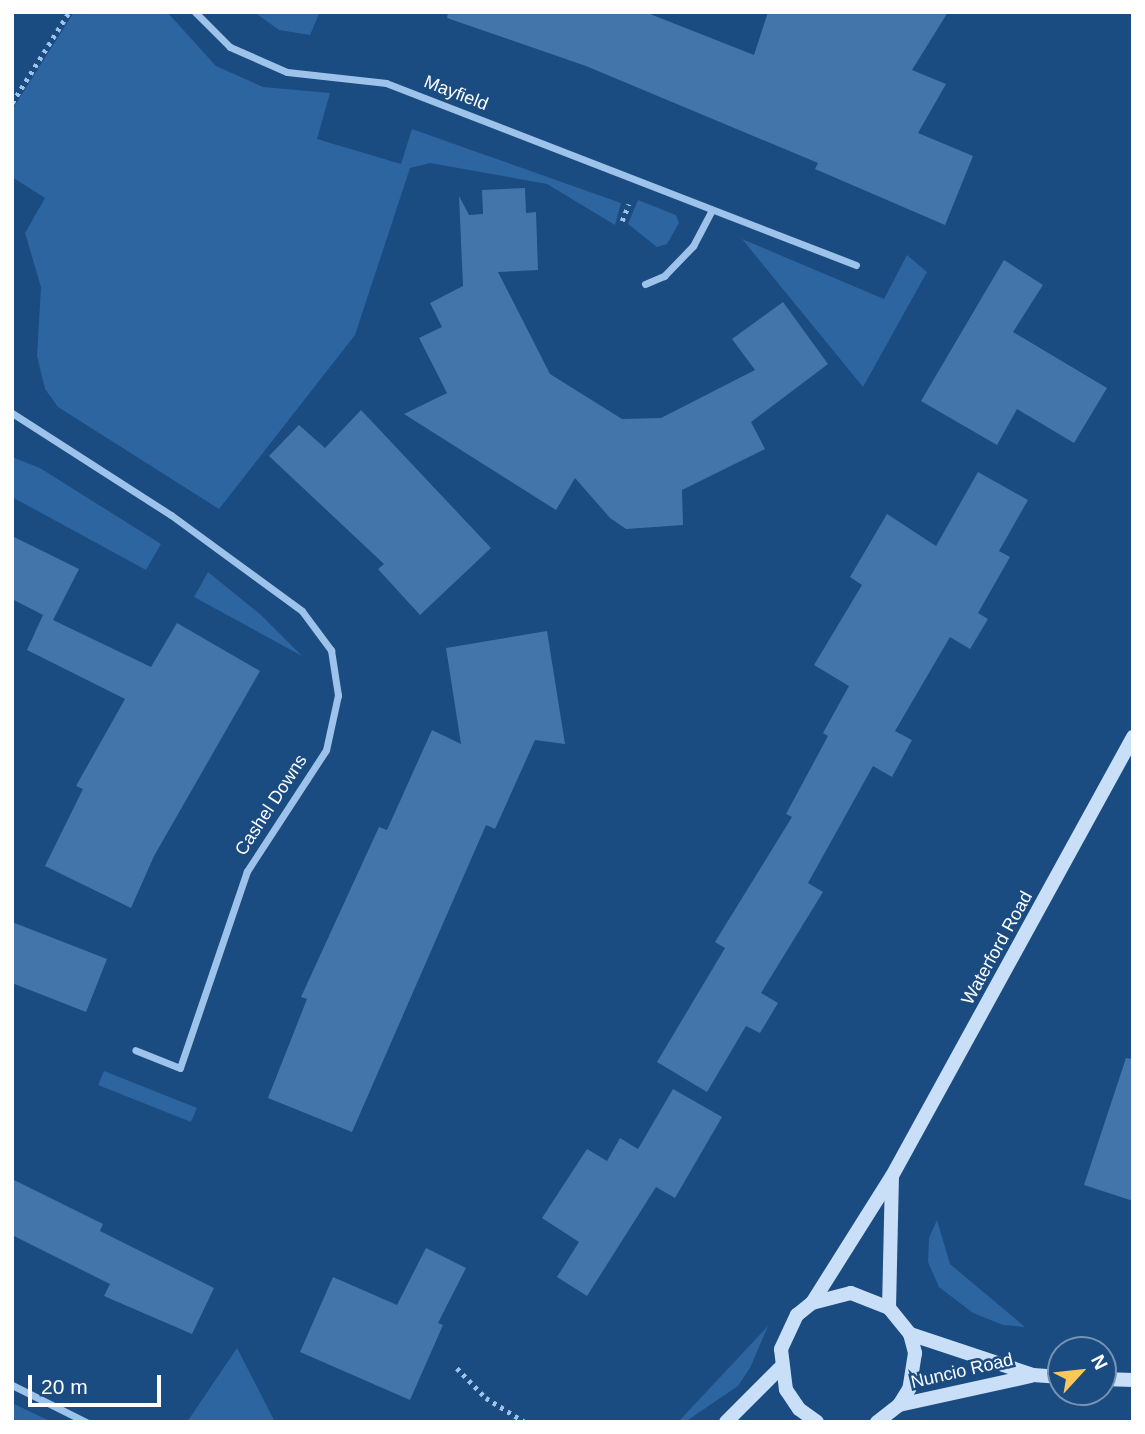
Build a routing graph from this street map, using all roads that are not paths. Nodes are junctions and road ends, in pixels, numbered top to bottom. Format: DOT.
graph roads {
  1 [pos="195,12"];
  2 [pos="712,209"];
  3 [pos="856,265"];
  4 [pos="645,284"];
  5 [pos="12,413"];
  6 [pos="1133,737"];
  7 [pos="135,1051"];
  8 [pos="892,1176"];
  9 [pos="812,1303"];
  10 [pos="889,1308"];
  11 [pos="910,1334"];
  12 [pos="780,1368"];
  13 [pos="1033,1375"];
  14 [pos="1047,1376"];
  15 [pos="12,1384"];
  16 [pos="899,1405"];
  17 [pos="86,1422"];
  18 [pos="726,1422"];
  19 [pos="817,1422"];
  20 [pos="877,1422"];
  1 -- 2 [label="street, Mayfield"];
  2 -- 3 [label="street, Mayfield"];
  2 -- 4 [label="street"];
  5 -- 7 [label="street, Cashel Downs"];
  6 -- 8 [label="main road, Waterford Road"];
  8 -- 9 [label="main road, Waterford Road"];
  8 -- 10 [label="main road, Waterford Road"];
  9 -- 10 [label="main road"];
  9 -- 12 [label="main road, Waterford Road"];
  10 -- 11 [label="main road"];
  11 -- 13 [label="main road, Nuncio Road"];
  11 -- 16 [label="main road"];
  12 -- 18 [label="main road"];
  12 -- 19 [label="main road"];
  13 -- 14 [label="main road, Nuncio Road"];
  13 -- 16 [label="main road, Nuncio Road"];
  15 -- 17 [label="street"];
  16 -- 20 [label="main road"];
}
